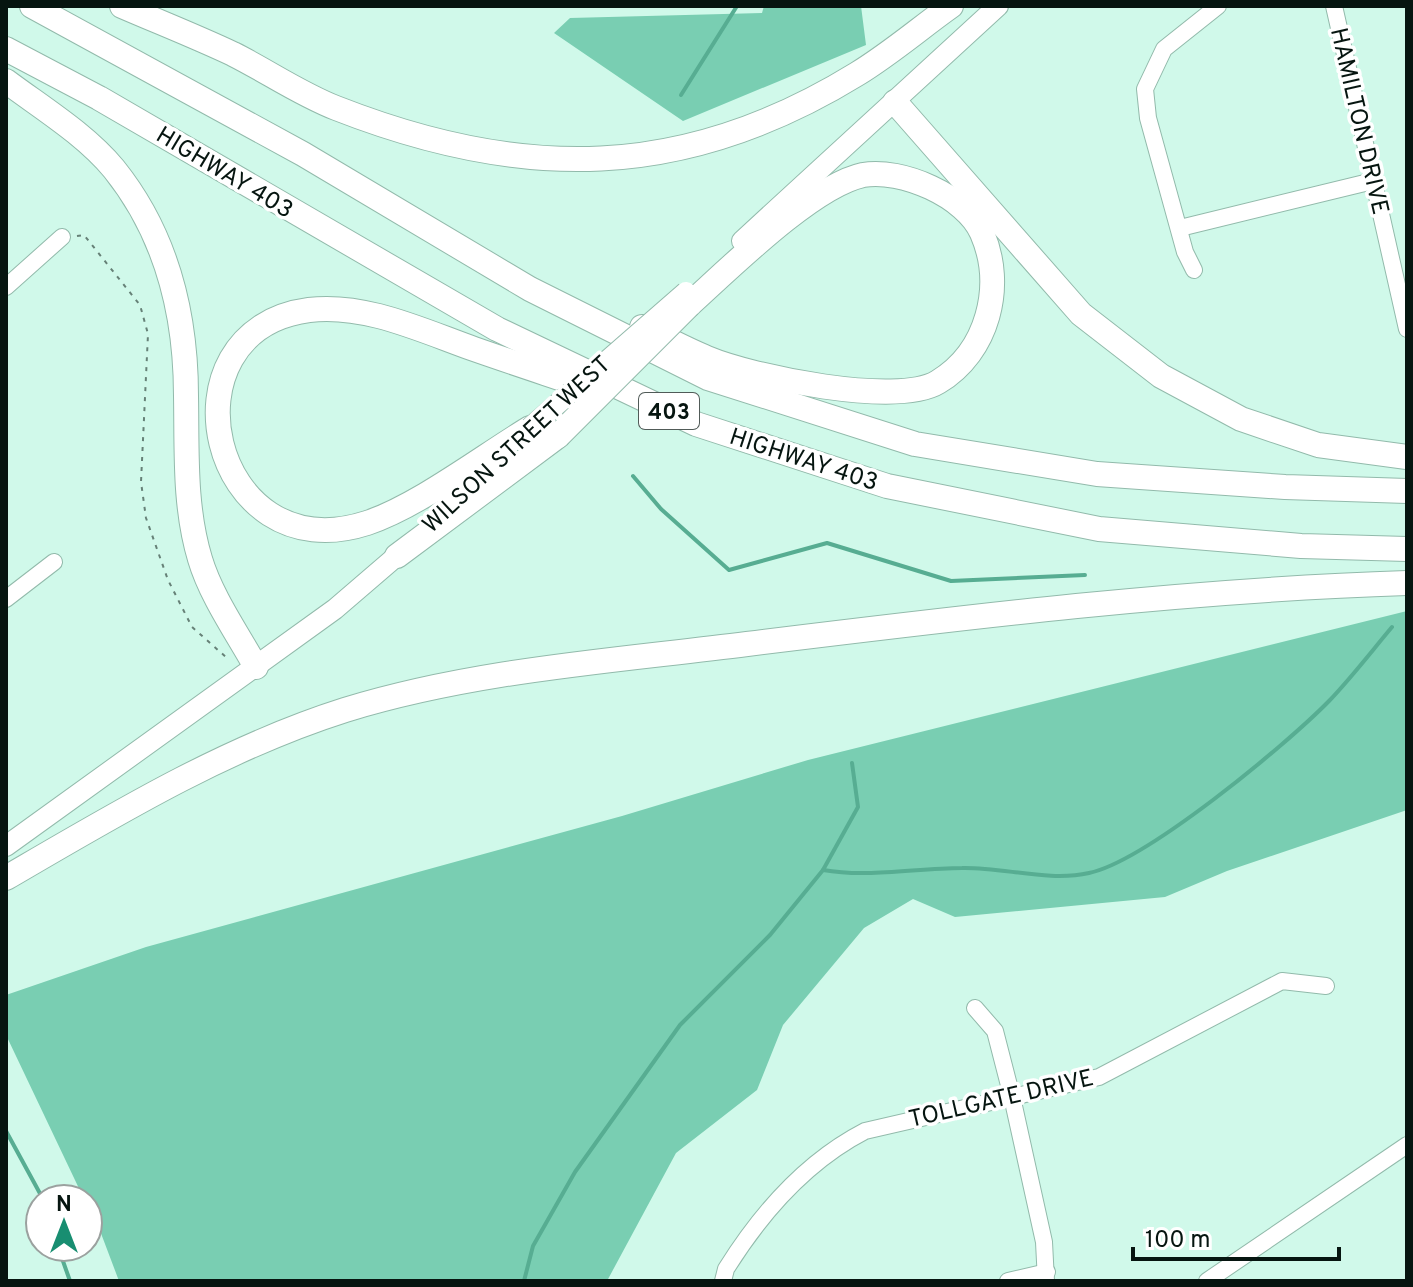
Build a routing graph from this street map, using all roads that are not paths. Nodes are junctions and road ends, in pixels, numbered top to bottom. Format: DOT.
graph roads {
  1 [pos="32,6"];
  2 [pos="122,6"];
  3 [pos="951,6"];
  4 [pos="998,6"];
  5 [pos="1218,6"];
  6 [pos="1334,6"];
  7 [pos="6,49"];
  8 [pos="6,81"];
  9 [pos="895,102"];
  10 [pos="303,154"];
  11 [pos="1373,181"];
  12 [pos="1180,228"];
  13 [pos="62,237"];
  14 [pos="1194,270"];
  15 [pos="6,287"];
  16 [pos="688,299"];
  17 [pos="1404,299"];
  18 [pos="1407,329"];
  19 [pos="696,424"];
  20 [pos="530,428"];
  21 [pos="1407,457"];
  22 [pos="1407,491"];
  23 [pos="1407,549"];
  24 [pos="397,556"];
  25 [pos="54,562"];
  26 [pos="1407,583"];
  27 [pos="6,599"];
  28 [pos="251,670"];
  29 [pos="6,846"];
  30 [pos="6,878"];
  31 [pos="1326,986"];
  32 [pos="975,1008"];
  33 [pos="1012,1097"];
  34 [pos="1407,1145"];
  35 [pos="1047,1276"];
  36 [pos="723,1281"];
  37 [pos="1008,1281"];
  38 [pos="1207,1281"];
  1 -- 10 [label="highway, HIGHWAY 403 / 403"];
  2 -- 3 [label="highway"];
  4 -- 9 [label="main road, WILSON STREET WEST"];
  5 -- 12 [label="street"];
  6 -- 11 [label="street, HAMILTON DRIVE"];
  7 -- 19 [label="highway, HIGHWAY 403 / 403"];
  8 -- 28 [label="highway"];
  9 -- 16 [label="main road, WILSON STREET WEST"];
  9 -- 21 [label="highway"];
  10 -- 16 [label="highway"];
  10 -- 22 [label="highway, HIGHWAY 403 / 403"];
  11 -- 12 [label="street"];
  11 -- 17 [label="street, HAMILTON DRIVE"];
  12 -- 14 [label="street"];
  13 -- 15 [label="street"];
  16 -- 20 [label="main road, WILSON STREET WEST, bridge"];
  16 -- 24 [label="highway, bridge"];
  17 -- 18 [label="street, HAMILTON DRIVE"];
  19 -- 20 [label="highway"];
  19 -- 23 [label="highway, HIGHWAY 403 / 403"];
  20 -- 24 [label="main road, WILSON STREET WEST"];
  24 -- 28 [label="main road, WILSON STREET WEST"];
  25 -- 27 [label="street"];
  26 -- 30 [label="highway"];
  28 -- 29 [label="main road, WILSON STREET WEST"];
  31 -- 33 [label="street, TOLLGATE DRIVE"];
  32 -- 33 [label="street"];
  33 -- 35 [label="street"];
  33 -- 36 [label="street, TOLLGATE DRIVE"];
  34 -- 38 [label="street"];
  35 -- 37 [label="street"];
}
